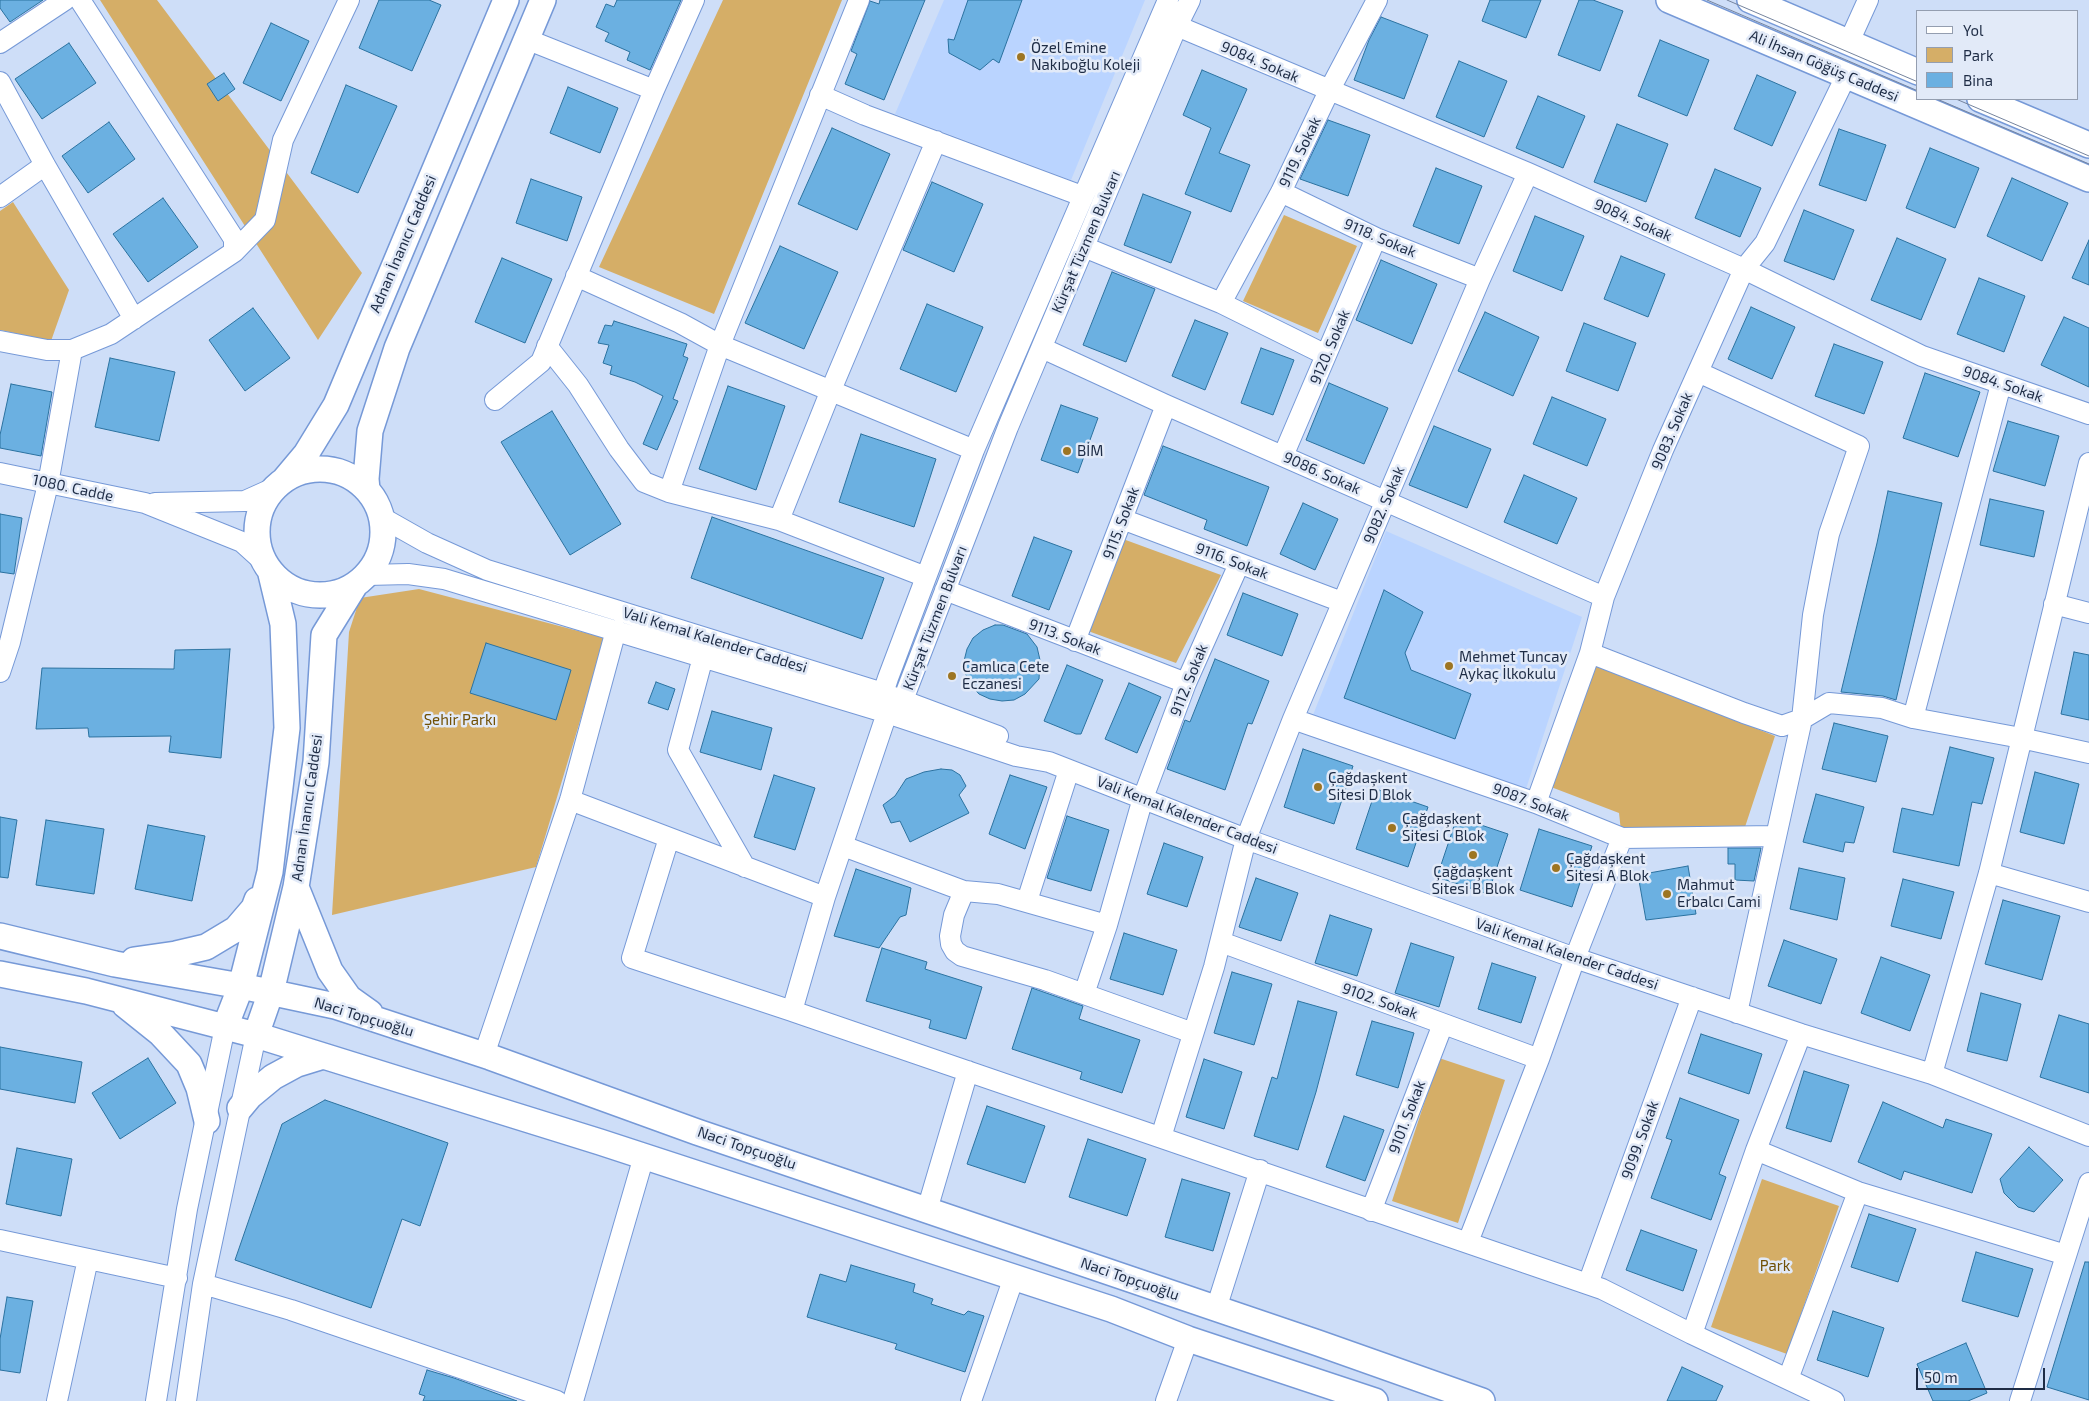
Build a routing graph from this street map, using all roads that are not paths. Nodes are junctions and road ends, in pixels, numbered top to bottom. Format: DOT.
graph roads {
  1 [pos="65,0"];
  2 [pos="80,0"];
  3 [pos="349,0"];
  4 [pos="506,0"];
  5 [pos="543,0"];
  6 [pos="694,0"];
  7 [pos="859,0"];
  8 [pos="1168,0"];
  9 [pos="1190,0"];
  10 [pos="1377,0"];
  11 [pos="1669,0"];
  12 [pos="1750,0"];
  13 [pos="1868,0"];
  14 [pos="1177,26"];
  15 [pos="526,39"];
  16 [pos="1849,42"];
  17 [pos="0,43"];
  18 [pos="1916,71"];
  19 [pos="1846,76"];
  20 [pos="0,82"];
  21 [pos="654,90"];
  22 [pos="1330,91"];
  23 [pos="820,95"];
  24 [pos="1982,100"];
  25 [pos="936,141"];
  26 [pos="2089,146"];
  27 [pos="45,165"];
  28 [pos="1528,173"];
  29 [pos="2089,179"];
  30 [pos="1281,192"];
  31 [pos="1082,196"];
  32 [pos="0,197"];
  33 [pos="1376,238"];
  34 [pos="1084,247"];
  35 [pos="234,252"];
  36 [pos="1744,268"];
  37 [pos="576,276"];
  38 [pos="1480,279"];
  39 [pos="1221,303"];
  40 [pos="134,319"];
  41 [pos="0,340"];
  42 [pos="720,345"];
  43 [pos="548,346"];
  44 [pos="1042,348"];
  45 [pos="72,350"];
  46 [pos="1326,355"];
  47 [pos="1698,372"];
  48 [pos="2001,384"];
  49 [pos="831,390"];
  50 [pos="495,400"];
  51 [pos="1166,405"];
  52 [pos="2089,414"];
  53 [pos="974,450"];
  54 [pos="1283,456"];
  55 [pos="2089,463"];
  56 [pos="0,473"];
  57 [pos="48,484"];
  58 [pos="279,484"];
  59 [pos="367,490"];
  60 [pos="669,492"];
  61 [pos="1385,501"];
  62 [pos="145,503"];
  63 [pos="381,517"];
  64 [pos="1122,519"];
  65 [pos="779,520"];
  66 [pos="1238,564"];
  67 [pos="267,567"];
  68 [pos="926,577"];
  69 [pos="361,580"];
  70 [pos="945,590"];
  71 [pos="1604,597"];
  72 [pos="1342,602"];
  73 [pos="2054,604"];
  74 [pos="2089,613"];
  75 [pos="616,630"];
  76 [pos="1075,641"];
  77 [pos="1590,653"];
  78 [pos="703,657"];
  79 [pos="0,672"];
  80 [pos="1186,683"];
  81 [pos="883,693"];
  82 [pos="903,700"];
  83 [pos="887,713"];
  84 [pos="1293,718"];
  85 [pos="1913,718"];
  86 [pos="1802,719"];
  87 [pos="2021,738"];
  88 [pos="2089,753"];
  89 [pos="1048,762"];
  90 [pos="1069,770"];
  91 [pos="1143,798"];
  92 [pos="570,800"];
  93 [pos="1536,803"];
  94 [pos="1776,836"];
  95 [pos="669,838"];
  96 [pos="1622,838"];
  97 [pos="1246,839"];
  98 [pos="843,846"];
  99 [pos="745,867"];
  100 [pos="270,872"];
  101 [pos="1990,874"];
  102 [pos="296,887"];
  103 [pos="964,891"];
  104 [pos="825,897"];
  105 [pos="1027,901"];
  106 [pos="2089,902"];
  107 [pos="1107,925"];
  108 [pos="0,936"];
  109 [pos="1220,942"];
  110 [pos="1575,958"];
  111 [pos="115,964"];
  112 [pos="0,974"];
  113 [pos="242,986"];
  114 [pos="271,992"];
  115 [pos="1084,994"];
  116 [pos="1692,997"];
  117 [pos="119,1000"];
  118 [pos="792,1011"];
  119 [pos="1737,1013"];
  120 [pos="385,1023"];
  121 [pos="1443,1024"];
  122 [pos="225,1028"];
  123 [pos="1193,1032"];
  124 [pos="1801,1034"];
  125 [pos="256,1035"];
  126 [pos="484,1055"];
  127 [pos="323,1056"];
  128 [pos="1539,1060"];
  129 [pos="968,1071"];
  130 [pos="1932,1074"];
  131 [pos="240,1108"];
  132 [pos="207,1121"];
  133 [pos="2089,1136"];
  134 [pos="1161,1137"];
  135 [pos="1756,1150"];
  136 [pos="644,1156"];
  137 [pos="1260,1170"];
  138 [pos="2089,1183"];
  139 [pos="1858,1192"];
  140 [pos="927,1210"];
  141 [pos="1371,1210"];
  142 [pos="0,1240"];
  143 [pos="1468,1242"];
  144 [pos="2066,1255"];
  145 [pos="88,1259"];
  146 [pos="1014,1277"];
  147 [pos="177,1278"];
  148 [pos="203,1284"];
  149 [pos="1588,1284"];
  150 [pos="1216,1309"];
  151 [pos="1692,1334"];
  152 [pos="1188,1339"];
  153 [pos="1788,1379"];
  154 [pos="57,1401"];
  155 [pos="156,1401"];
  156 [pos="186,1401"];
  157 [pos="557,1401"];
  158 [pos="573,1401"];
  159 [pos="971,1401"];
  160 [pos="1166,1401"];
  161 [pos="1375,1401"];
  162 [pos="1482,1401"];
  163 [pos="1834,1401"];
  164 [pos="2020,1401"];
  1 -- 17 [label="street"];
  2 -- 35 [label="street"];
  3 -- 35 [label="street"];
  4 -- 58 [label="main road, Adnan İnanıcı Caddesi"];
  5 -- 15 [label="main road"];
  6 -- 21 [label="street"];
  7 -- 23 [label="street"];
  8 -- 31 [label="street, Kürşat Tüzmen Bulvarı"];
  9 -- 14 [label="street, Kürşat Tüzmen Bulvarı"];
  10 -- 22 [label="street, 9119. Sokak"];
  11 -- 19 [label="main road, Ali İhsan Göğüş Caddesi"];
  12 -- 16 [label="main road, Ali İhsan Göğüş Caddesi"];
  13 -- 16 [label="street"];
  14 -- 22 [label="street, 9084. Sokak"];
  14 -- 34 [label="street, Kürşat Tüzmen Bulvarı"];
  15 -- 21 [label="street"];
  15 -- 59 [label="main road"];
  16 -- 18 [label="main road, Ali İhsan Göğüş Caddesi"];
  19 -- 29 [label="main road, Ali İhsan Göğüş Caddesi"];
  19 -- 36 [label="street, 9083. Sokak"];
  20 -- 27 [label="street"];
  21 -- 37 [label="street"];
  22 -- 28 [label="street, 9084. Sokak"];
  22 -- 30 [label="street, 9119. Sokak"];
  23 -- 25 [label="street"];
  23 -- 42 [label="street"];
  24 -- 26 [label="main road"];
  25 -- 31 [label="street"];
  25 -- 49 [label="street"];
  27 -- 32 [label="street"];
  27 -- 40 [label="street"];
  28 -- 36 [label="street, 9084. Sokak"];
  28 -- 38 [label="street, 9082. Sokak"];
  30 -- 33 [label="street, 9118. Sokak"];
  30 -- 39 [label="street, 9119. Sokak"];
  31 -- 53 [label="street, Kürşat Tüzmen Bulvarı"];
  33 -- 38 [label="street, 9118. Sokak"];
  33 -- 46 [label="street, 9120. Sokak"];
  34 -- 39 [label="street"];
  34 -- 44 [label="street, Kürşat Tüzmen Bulvarı"];
  35 -- 40 [label="street"];
  36 -- 47 [label="street, 9083. Sokak"];
  36 -- 48 [label="street, 9084. Sokak"];
  37 -- 42 [label="street"];
  37 -- 43 [label="street"];
  38 -- 61 [label="street, 9082. Sokak"];
  39 -- 46 [label="street"];
  40 -- 45 [label="street"];
  41 -- 45 [label="street"];
  42 -- 49 [label="street"];
  42 -- 60 [label="street"];
  43 -- 50 [label="street"];
  43 -- 60 [label="street"];
  44 -- 51 [label="street, 9086. Sokak"];
  44 -- 70 [label="street, Kürşat Tüzmen Bulvarı"];
  45 -- 57 [label="street"];
  46 -- 54 [label="street, 9120. Sokak"];
  47 -- 71 [label="street, 9083. Sokak"];
  47 -- 86 [label="street"];
  48 -- 52 [label="street, 9084. Sokak"];
  48 -- 85 [label="street"];
  49 -- 53 [label="street"];
  49 -- 65 [label="street"];
  51 -- 54 [label="street, 9086. Sokak"];
  51 -- 64 [label="street, 9115. Sokak"];
  53 -- 68 [label="street, Kürşat Tüzmen Bulvarı"];
  54 -- 61 [label="street, 9086. Sokak"];
  55 -- 73 [label="street"];
  56 -- 57 [label="street, 1080. Cadde"];
  57 -- 62 [label="street, 1080. Cadde"];
  57 -- 79 [label="street"];
  58 -- 59 [label="main road"];
  58 -- 62 [label="street, 1080. Cadde"];
  58 -- 67 [label="main road"];
  59 -- 63 [label="main road"];
  60 -- 65 [label="street"];
  61 -- 71 [label="street, 9086. Sokak"];
  61 -- 72 [label="street, 9082. Sokak"];
  62 -- 67 [label="street, 1080. Cadde"];
  63 -- 69 [label="main road"];
  63 -- 81 [label="street, Vali Kemal Kalender Caddesi"];
  64 -- 66 [label="street, 9116. Sokak"];
  64 -- 76 [label="street, 9115. Sokak"];
  65 -- 68 [label="street"];
  66 -- 72 [label="street, 9116. Sokak"];
  66 -- 80 [label="street, 9112. Sokak"];
  67 -- 69 [label="main road"];
  67 -- 100 [label="main road, Adnan İnanıcı Caddesi"];
  68 -- 81 [label="street, Kürşat Tüzmen Bulvarı"];
  69 -- 75 [label="street, Vali Kemal Kalender Caddesi"];
  69 -- 102 [label="main road, Adnan İnanıcı Caddesi"];
  70 -- 76 [label="street, 9113. Sokak"];
  70 -- 82 [label="street, Kürşat Tüzmen Bulvarı"];
  71 -- 77 [label="street, 9083. Sokak"];
  72 -- 84 [label="street, 9082. Sokak"];
  73 -- 74 [label="street"];
  73 -- 87 [label="street"];
  75 -- 78 [label="street, Vali Kemal Kalender Caddesi"];
  75 -- 92 [label="street"];
  76 -- 80 [label="street, 9113. Sokak"];
  77 -- 86 [label="street"];
  77 -- 93 [label="street, 9083. Sokak"];
  78 -- 83 [label="street, Vali Kemal Kalender Caddesi"];
  78 -- 99 [label="street"];
  80 -- 91 [label="street, 9112. Sokak"];
  81 -- 82 [label="street, Vali Kemal Kalender Caddesi"];
  81 -- 83 [label="street, Kürşat Tüzmen Bulvarı"];
  82 -- 83 [label="street, Kürşat Tüzmen Bulvarı"];
  82 -- 89 [label="street, Vali Kemal Kalender Caddesi"];
  83 -- 89 [label="street, Vali Kemal Kalender Caddesi"];
  83 -- 98 [label="street"];
  84 -- 93 [label="street, 9087. Sokak"];
  84 -- 97 [label="street, 9082. Sokak"];
  85 -- 86 [label="street"];
  85 -- 87 [label="street"];
  86 -- 94 [label="street"];
  87 -- 88 [label="street"];
  87 -- 101 [label="street"];
  89 -- 90 [label="street, Vali Kemal Kalender Caddesi"];
  90 -- 91 [label="street, Vali Kemal Kalender Caddesi"];
  90 -- 105 [label="street"];
  91 -- 97 [label="street, Vali Kemal Kalender Caddesi"];
  91 -- 107 [label="street, 9112. Sokak"];
  92 -- 95 [label="street"];
  92 -- 126 [label="street"];
  93 -- 96 [label="street, 9087. Sokak"];
  94 -- 96 [label="street, 9087. Sokak"];
  94 -- 119 [label="street"];
  95 -- 99 [label="street"];
  95 -- 118 [label="street"];
  96 -- 110 [label="street"];
  97 -- 109 [label="street, 9082. Sokak"];
  97 -- 110 [label="street, Vali Kemal Kalender Caddesi"];
  98 -- 103 [label="street"];
  98 -- 104 [label="street"];
  99 -- 104 [label="street"];
  100 -- 111 [label="main road"];
  100 -- 113 [label="main road, Adnan İnanıcı Caddesi"];
  101 -- 106 [label="street"];
  101 -- 130 [label="street"];
  102 -- 114 [label="main road, Adnan İnanıcı Caddesi"];
  102 -- 120 [label="main road"];
  103 -- 105 [label="street"];
  103 -- 115 [label="street"];
  104 -- 118 [label="street"];
  105 -- 107 [label="street"];
  107 -- 115 [label="street, 9112. Sokak"];
  108 -- 111 [label="main road, Naci Topçuoğlu"];
  109 -- 121 [label="street, 9102. Sokak"];
  109 -- 123 [label="street, 9082. Sokak"];
  110 -- 116 [label="street, Vali Kemal Kalender Caddesi"];
  110 -- 128 [label="street"];
  111 -- 113 [label="main road, Naci Topçuoğlu"];
  112 -- 117 [label="main road"];
  113 -- 114 [label="main road, Naci Topçuoğlu"];
  113 -- 122 [label="main road, Adnan İnanıcı Caddesi"];
  114 -- 120 [label="main road, Naci Topçuoğlu"];
  114 -- 125 [label="main road, Adnan İnanıcı Caddesi"];
  115 -- 123 [label="street"];
  116 -- 119 [label="street, Vali Kemal Kalender Caddesi"];
  116 -- 149 [label="street, 9099. Sokak"];
  117 -- 122 [label="main road"];
  117 -- 132 [label="main road"];
  118 -- 129 [label="street"];
  119 -- 124 [label="street, Vali Kemal Kalender Caddesi"];
  120 -- 126 [label="main road, Naci Topçuoğlu"];
  121 -- 128 [label="street, 9102. Sokak"];
  121 -- 141 [label="street, 9101. Sokak"];
  122 -- 125 [label="main road"];
  122 -- 132 [label="street"];
  123 -- 134 [label="street, 9082. Sokak"];
  124 -- 130 [label="street, Vali Kemal Kalender Caddesi"];
  124 -- 135 [label="street"];
  125 -- 127 [label="main road"];
  125 -- 131 [label="street"];
  126 -- 140 [label="main road, Naci Topçuoğlu"];
  127 -- 131 [label="main road"];
  127 -- 136 [label="main road"];
  128 -- 143 [label="street"];
  129 -- 134 [label="street"];
  129 -- 140 [label="street"];
  130 -- 133 [label="street, Vali Kemal Kalender Caddesi"];
  131 -- 148 [label="street"];
  132 -- 147 [label="street"];
  134 -- 137 [label="street"];
  135 -- 139 [label="street"];
  135 -- 151 [label="street"];
  136 -- 146 [label="main road"];
  136 -- 158 [label="street"];
  137 -- 141 [label="street"];
  137 -- 150 [label="street"];
  138 -- 144 [label="street"];
  139 -- 144 [label="street"];
  139 -- 153 [label="street"];
  140 -- 150 [label="main road, Naci Topçuoğlu"];
  141 -- 143 [label="street"];
  142 -- 145 [label="street"];
  143 -- 149 [label="street"];
  144 -- 164 [label="street"];
  145 -- 147 [label="street"];
  145 -- 154 [label="street"];
  146 -- 152 [label="main road"];
  146 -- 159 [label="street"];
  147 -- 155 [label="street"];
  148 -- 156 [label="street"];
  148 -- 157 [label="street"];
  149 -- 151 [label="street"];
  150 -- 162 [label="main road, Naci Topçuoğlu"];
  151 -- 153 [label="street"];
  152 -- 160 [label="street"];
  152 -- 161 [label="main road"];
  153 -- 163 [label="street"];
}
